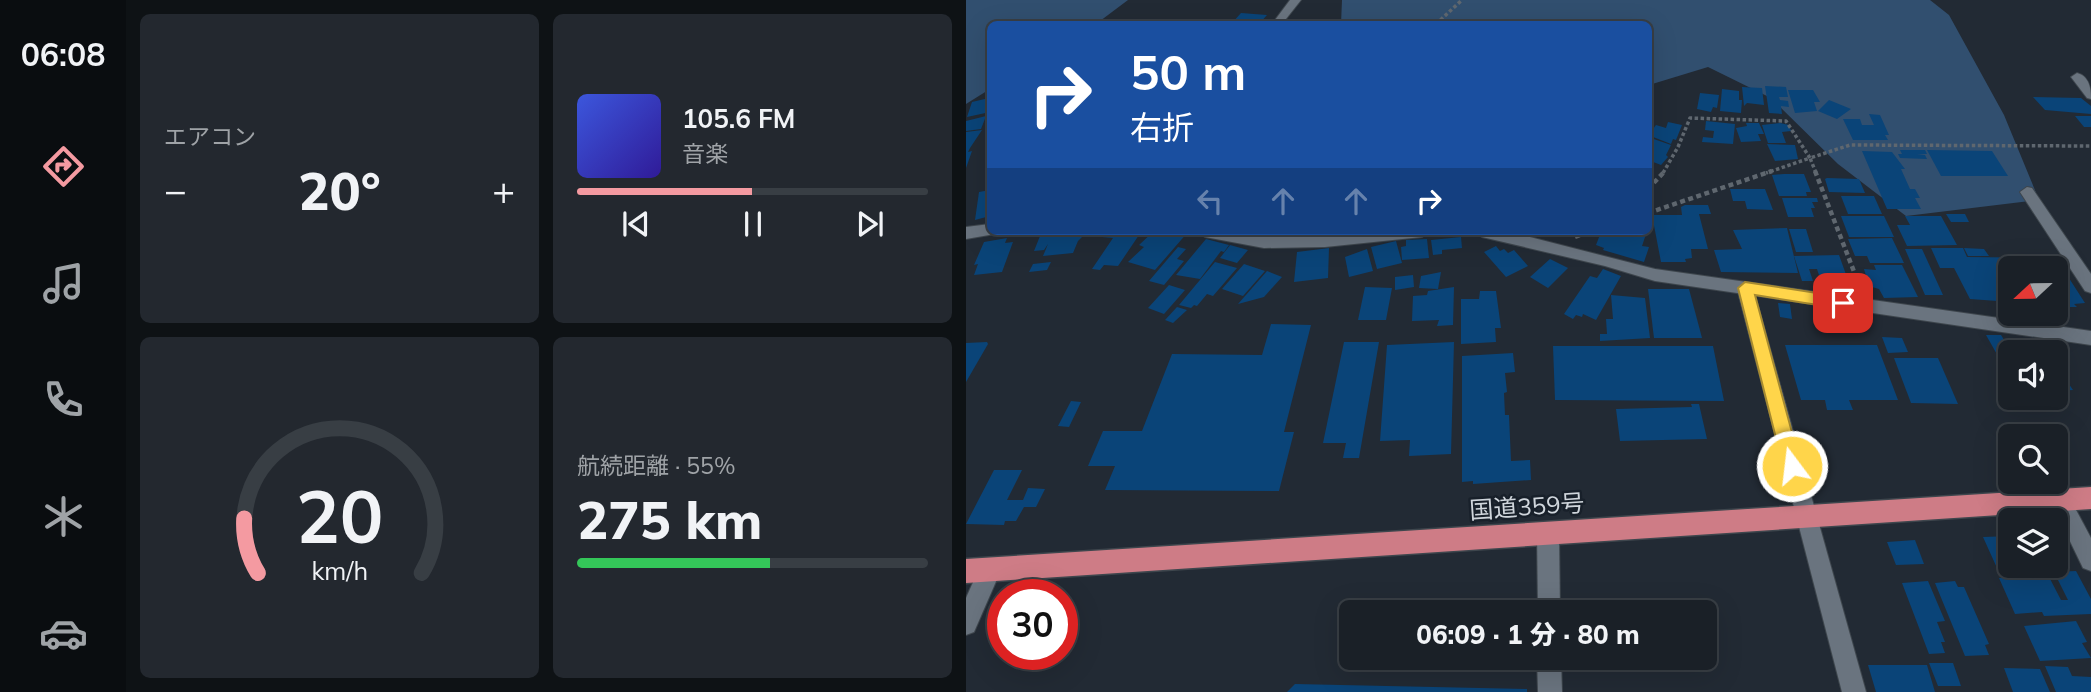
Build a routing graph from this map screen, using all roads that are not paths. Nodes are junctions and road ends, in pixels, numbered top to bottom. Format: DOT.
graph roads {
  1 [pos="1296,0"];
  2 [pos="1279,21"];
  3 [pos="2077,77"];
  4 [pos="2091,94"];
  5 [pos="2027,192"];
  6 [pos="987,230"];
  7 [pos="966,233"];
  8 [pos="1228,235"];
  9 [pos="1383,235"];
  10 [pos="1499,235"];
  11 [pos="2091,286"];
  12 [pos="1745,288"];
  13 [pos="2091,338"];
  14 [pos="2091,498"];
  15 [pos="2060,500"];
  16 [pos="1806,517"];
  17 [pos="1548,533"];
  18 [pos="2091,560"];
  19 [pos="990,570"];
  20 [pos="966,571"];
  21 [pos="1549,600"];
  22 [pos="966,624"];
  23 [pos="1549,670"];
  24 [pos="1550,692"];
  25 [pos="1854,692"];
  1 -- 2 [label="street"];
  3 -- 4 [label="street"];
  5 -- 11 [label="street"];
  6 -- 7 [label="street"];
  8 -- 9 [label="street"];
  10 -- 12 [label="street"];
  12 -- 13 [label="street"];
  12 -- 16 [label="street"];
  14 -- 15 [label="highway, 国道359号"];
  15 -- 16 [label="highway, 国道359号"];
  15 -- 18 [label="street"];
  16 -- 17 [label="highway, 国道359号"];
  16 -- 25 [label="street"];
  17 -- 19 [label="highway, 国道359号"];
  17 -- 21 [label="street"];
  19 -- 20 [label="highway, 国道359号"];
  19 -- 22 [label="street"];
  23 -- 24 [label="street"];
}
